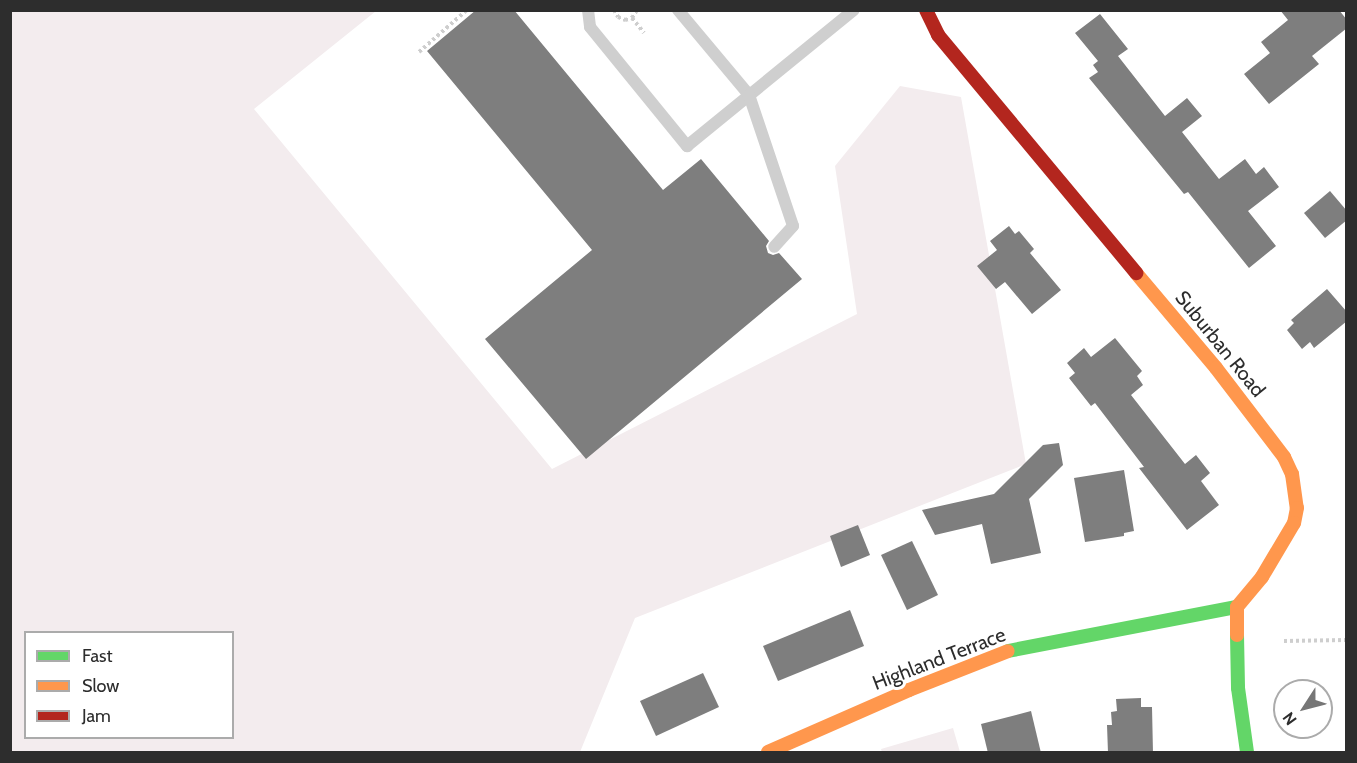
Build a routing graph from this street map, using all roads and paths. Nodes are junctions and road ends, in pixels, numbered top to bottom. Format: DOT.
graph roads {
  1 [pos="466,10"];
  2 [pos="588,10"];
  3 [pos="615,10"];
  4 [pos="637,10"];
  5 [pos="678,10"];
  6 [pos="854,10"];
  7 [pos="926,10"];
  8 [pos="632,18"];
  9 [pos="644,33"];
  10 [pos="419,52"];
  11 [pos="749,95"];
  12 [pos="774,247"];
  13 [pos="1237,607"];
  14 [pos="1347,640"];
  15 [pos="1284,641"];
  16 [pos="768,753"];
  17 [pos="1247,753"];
  1 -- 10 [label="path"];
  2 -- 11 [label="lane"];
  3 -- 8 [label="path"];
  4 -- 8 [label="path"];
  5 -- 11 [label="lane"];
  6 -- 11 [label="lane"];
  7 -- 13 [label="street, Suburban Road"];
  8 -- 9 [label="path"];
  11 -- 12 [label="lane"];
  13 -- 16 [label="street, Highland Terrace"];
  13 -- 17 [label="street"];
  14 -- 15 [label="path"];
}
